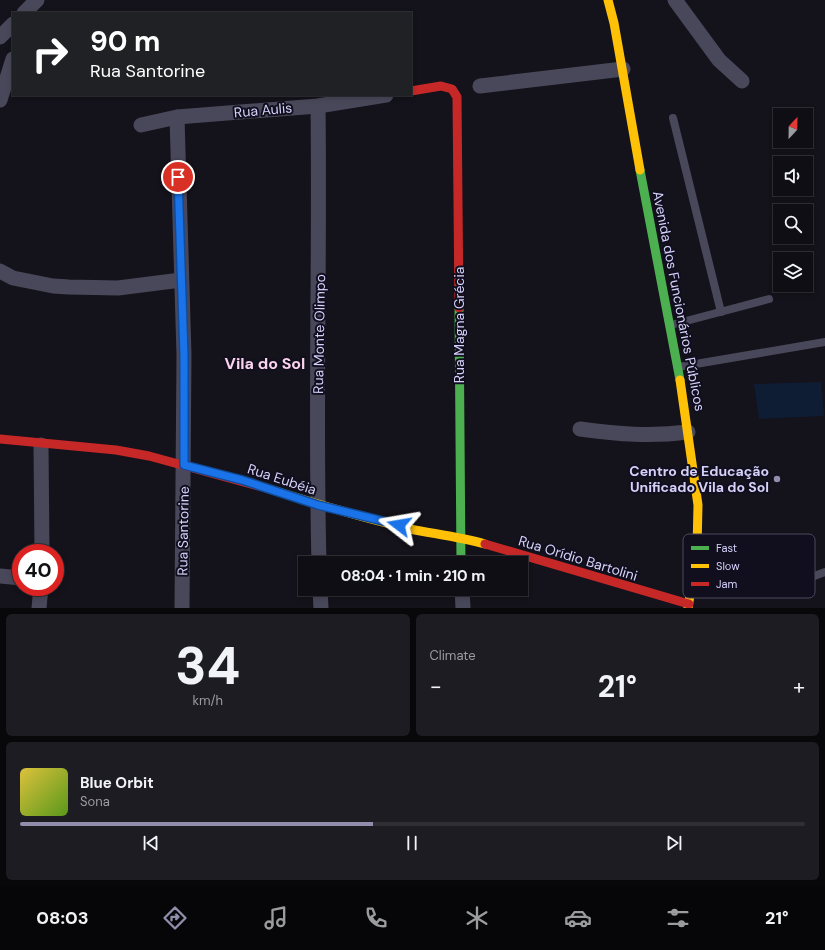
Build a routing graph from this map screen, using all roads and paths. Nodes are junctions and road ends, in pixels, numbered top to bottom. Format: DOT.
graph roads {
  1 [pos="608,0"];
  2 [pos="676,0"];
  3 [pos="12,25"];
  4 [pos="0,38"];
  5 [pos="12,62"];
  6 [pos="623,69"];
  7 [pos="742,81"];
  8 [pos="480,86"];
  9 [pos="412,91"];
  10 [pos="380,96"];
  11 [pos="0,100"];
  12 [pos="318,106"];
  13 [pos="177,117"];
  14 [pos="673,118"];
  15 [pos="141,125"];
  16 [pos="0,271"];
  17 [pos="181,280"];
  18 [pos="769,299"];
  19 [pos="721,312"];
  20 [pos="670,325"];
  21 [pos="825,342"];
  22 [pos="678,367"];
  23 [pos="580,429"];
  24 [pos="688,432"];
  25 [pos="0,439"];
  26 [pos="41,445"];
  27 [pos="184,465"];
  28 [pos="318,505"];
  29 [pos="698,534"];
  30 [pos="460,537"];
  31 [pos="42,544"];
  32 [pos="319,556"];
  33 [pos="461,556"];
  34 [pos="825,572"];
  35 [pos="0,576"];
  36 [pos="815,576"];
  37 [pos="12,577"];
  38 [pos="40,596"];
  39 [pos="320,596"];
  40 [pos="462,596"];
  41 [pos="688,606"];
  42 [pos="39,608"];
  43 [pos="182,608"];
  44 [pos="321,608"];
  45 [pos="463,608"];
  1 -- 6 [label="street, Avenida dos Funcionários Públicos"];
  2 -- 7 [label="street"];
  3 -- 4 [label="street"];
  5 -- 11 [label="street"];
  6 -- 8 [label="street"];
  6 -- 20 [label="street, Avenida dos Funcionários Públicos"];
  9 -- 30 [label="street, Rua Magna Grécia"];
  10 -- 12 [label="street, Rua Aulis"];
  12 -- 13 [label="street, Rua Aulis"];
  12 -- 28 [label="street, Rua Monte Olimpo"];
  13 -- 15 [label="street, Rua Aulis"];
  13 -- 17 [label="street, Rua Santorine"];
  14 -- 19 [label="lane"];
  16 -- 17 [label="street"];
  17 -- 27 [label="street, Rua Santorine"];
  18 -- 19 [label="lane"];
  19 -- 20 [label="lane"];
  20 -- 22 [label="street, Avenida dos Funcionários Públicos"];
  21 -- 22 [label="lane"];
  22 -- 24 [label="street, Avenida dos Funcionários Públicos"];
  23 -- 24 [label="street"];
  24 -- 29 [label="street, Avenida dos Funcionários Públicos"];
  25 -- 26 [label="street, Rua Eubéia"];
  26 -- 27 [label="street, Rua Eubéia"];
  26 -- 31 [label="street"];
  27 -- 28 [label="street, Rua Eubéia"];
  27 -- 43 [label="street, Rua Santorine"];
  28 -- 30 [label="street, Rua Eubéia"];
  28 -- 32 [label="street, Rua Monte Olimpo"];
  30 -- 33 [label="street, Rua Magna Grécia"];
  30 -- 41 [label="street, Rua Orídio Bartolini"];
  34 -- 36 [label="lane"];
  35 -- 37 [label="street"];
  38 -- 42 [label="street"];
  39 -- 44 [label="street"];
  40 -- 45 [label="street"];
}
